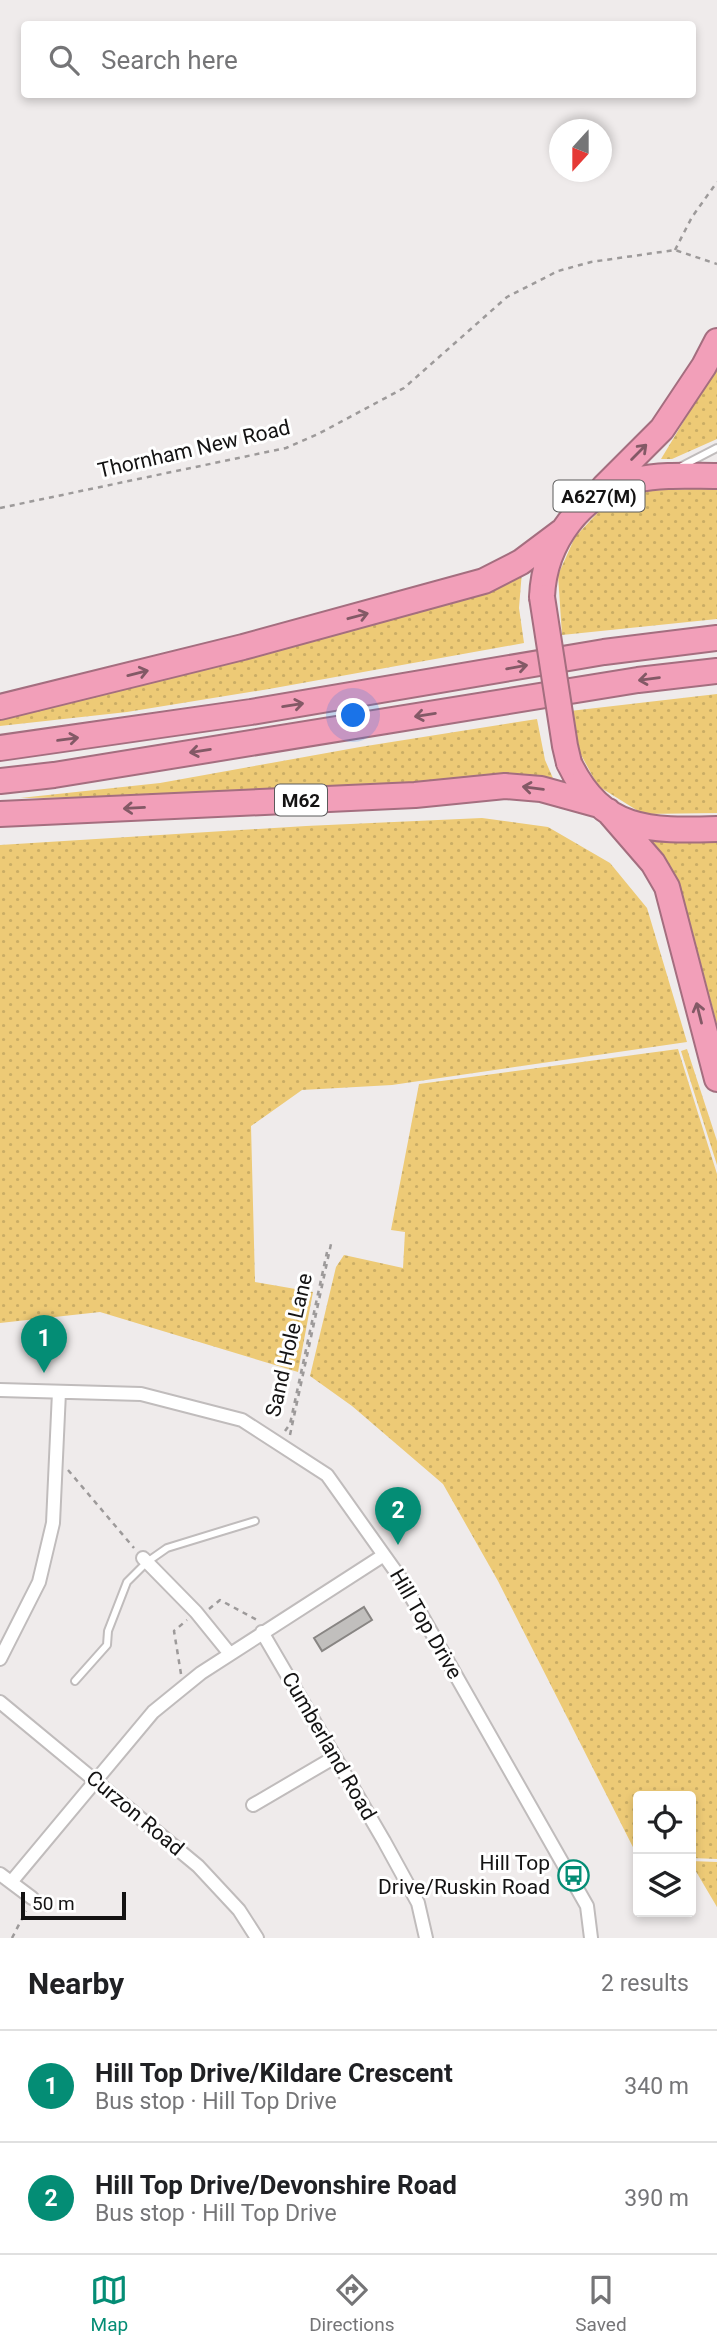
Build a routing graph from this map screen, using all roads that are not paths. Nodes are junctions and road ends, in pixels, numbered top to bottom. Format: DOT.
graph roads {
  1 [pos="717,341"];
  2 [pos="717,448"];
  3 [pos="717,476"];
  4 [pos="661,477"];
  5 [pos="591,500"];
  6 [pos="561,532"];
  7 [pos="717,638"];
  8 [pos="717,671"];
  9 [pos="0,707"];
  10 [pos="0,748"];
  11 [pos="0,781"];
  12 [pos="603,808"];
  13 [pos="0,814"];
  14 [pos="717,829"];
  15 [pos="717,1079"];
  16 [pos="0,1390"];
  17 [pos="59,1392"];
  18 [pos="255,1521"];
  19 [pos="384,1555"];
  20 [pos="145,1560"];
  21 [pos="265,1630"];
  22 [pos="230,1654"];
  23 [pos="0,1659"];
  24 [pos="75,1681"];
  25 [pos="0,1702"];
  26 [pos="335,1757"];
  27 [pos="95,1780"];
  28 [pos="253,1805"];
  29 [pos="0,1874"];
  30 [pos="12,1881"];
  31 [pos="32,1898"];
  32 [pos="257,1938"];
  33 [pos="426,1938"];
  34 [pos="591,1938"];
  5 -- 1 [label="highway, A627(M), one-way"];
  2 -- 4 [label="lane"];
  3 -- 4 [label="highway, A627(M)"];
  4 -- 5 [label="highway, A627(M)"];
  5 -- 6 [label="highway, A627(M)"];
  9 -- 6 [label="highway, one-way"];
  6 -- 12 [label="highway, A627(M), bridge"];
  10 -- 7 [label="highway, one-way"];
  8 -- 11 [label="highway, one-way"];
  12 -- 13 [label="highway, M62, one-way"];
  12 -- 14 [label="highway, A627(M)"];
  15 -- 12 [label="highway, A627(M), one-way"];
  16 -- 17 [label="street, Hill Top Drive"];
  17 -- 19 [label="street, Hill Top Drive"];
  17 -- 23 [label="street"];
  18 -- 20 [label="lane"];
  19 -- 21 [label="street"];
  19 -- 34 [label="street, Hill Top Drive"];
  20 -- 22 [label="street"];
  20 -- 24 [label="lane"];
  21 -- 22 [label="street"];
  21 -- 26 [label="street, Cumberland Road"];
  22 -- 27 [label="street"];
  25 -- 27 [label="street, Curzon Road"];
  26 -- 28 [label="street"];
  26 -- 33 [label="street, Cumberland Road"];
  27 -- 30 [label="street"];
  27 -- 32 [label="street, Curzon Road"];
  29 -- 30 [label="street"];
  30 -- 31 [label="street"];
}
